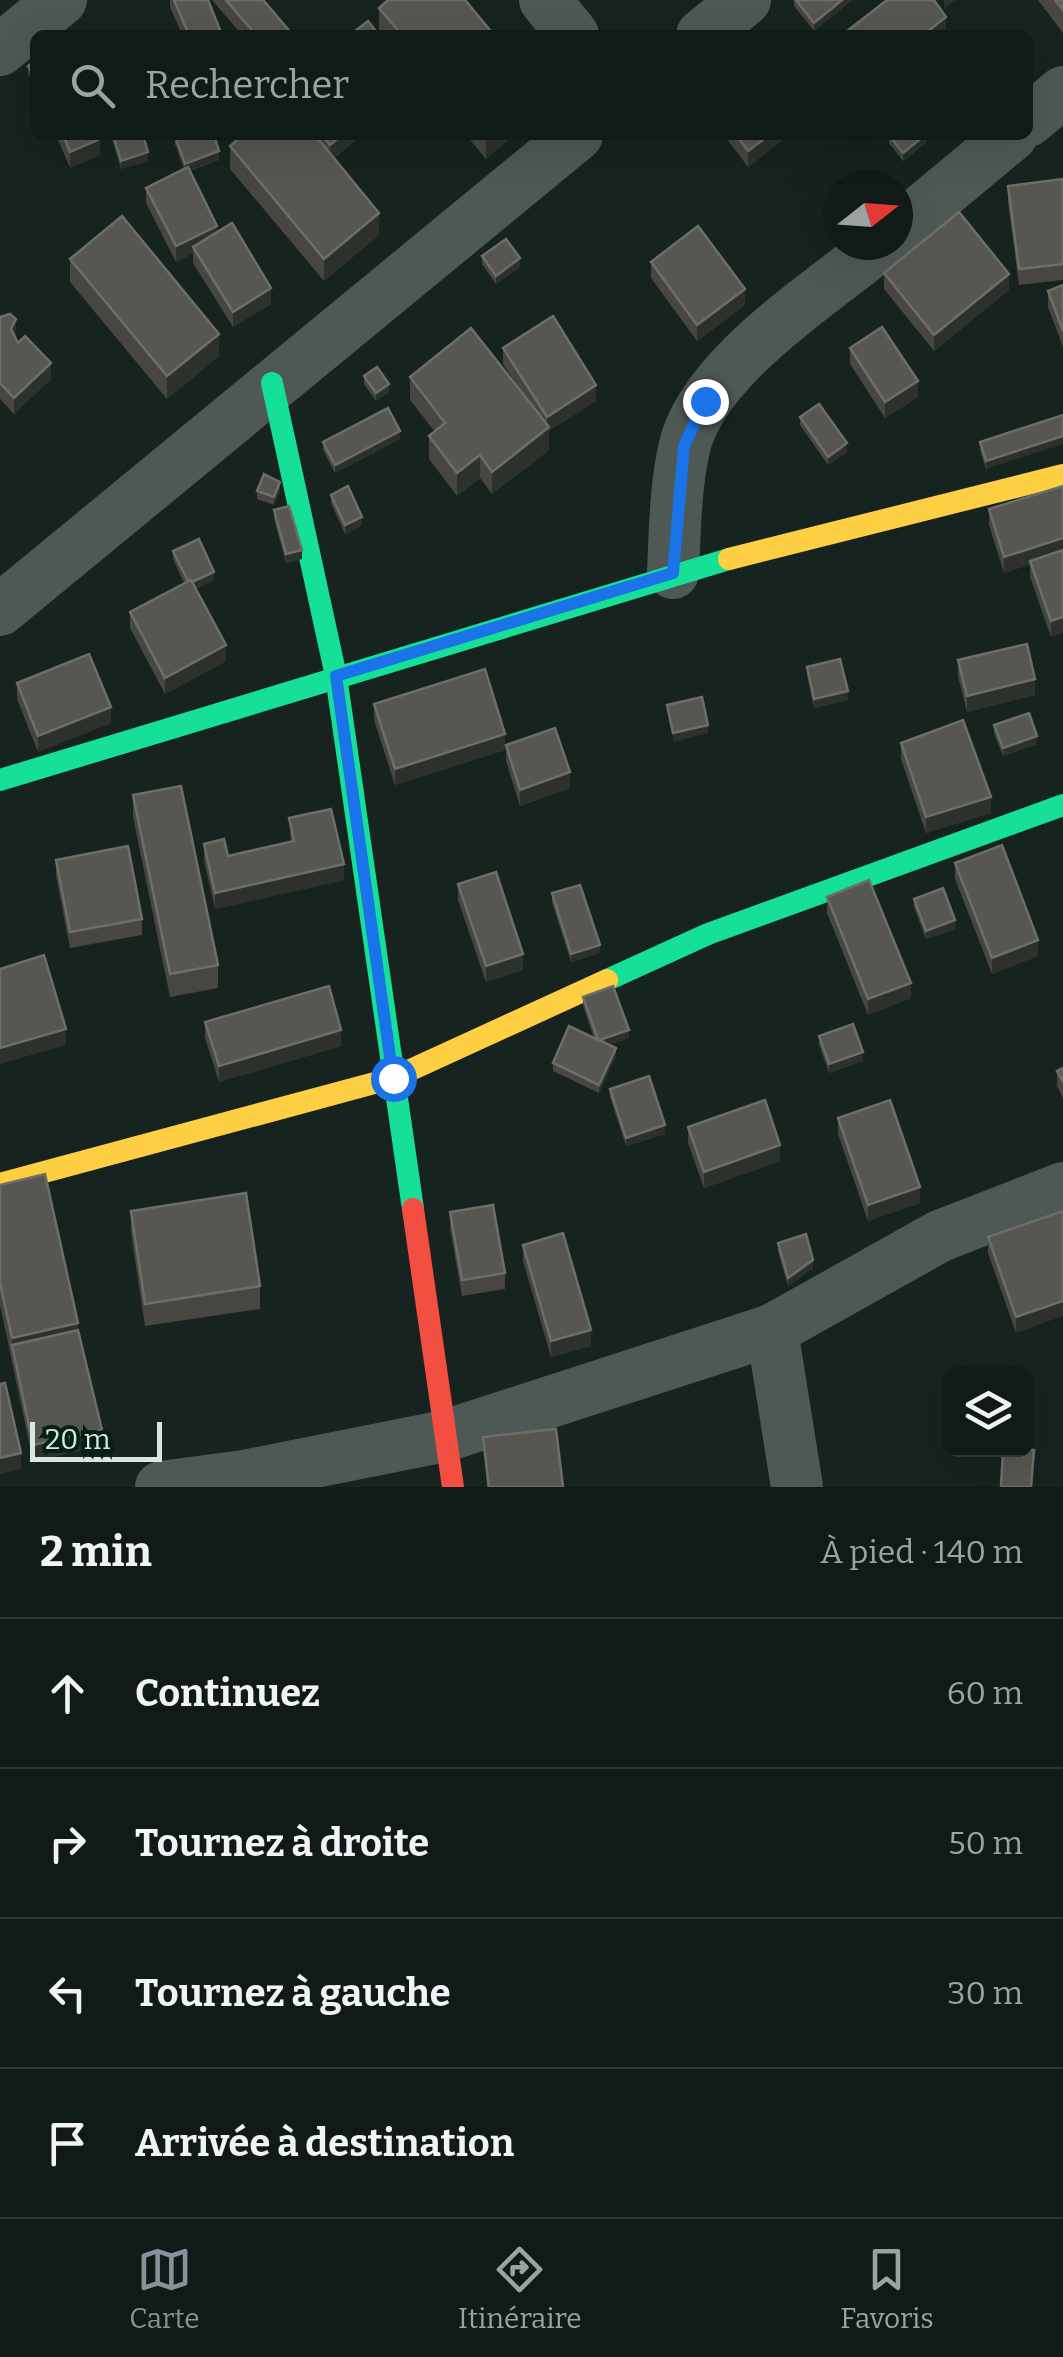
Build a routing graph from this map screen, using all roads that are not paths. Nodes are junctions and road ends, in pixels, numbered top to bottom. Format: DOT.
graph roads {
  1 [pos="61,0"];
  2 [pos="544,0"];
  3 [pos="745,0"];
  4 [pos="569,30"];
  5 [pos="708,30"];
  6 [pos="0,50"];
  7 [pos="1063,92"];
  8 [pos="1033,117"];
  9 [pos="572,140"];
  10 [pos="1006,140"];
  11 [pos="913,218"];
  12 [pos="862,260"];
  13 [pos="272,383"];
  14 [pos="1063,475"];
  15 [pos="673,573"];
  16 [pos="0,610"];
  17 [pos="336,676"];
  18 [pos="0,780"];
  19 [pos="1063,805"];
  20 [pos="393,1078"];
  21 [pos="0,1184"];
  22 [pos="1063,1188"];
  23 [pos="772,1330"];
  24 [pos="444,1436"];
  25 [pos="162,1487"];
  26 [pos="453,1487"];
  27 [pos="797,1487"];
  1 -- 6 [label="street"];
  2 -- 4 [label="street"];
  3 -- 5 [label="street"];
  7 -- 8 [label="street"];
  9 -- 13 [label="street"];
  10 -- 11 [label="street"];
  12 -- 15 [label="street"];
  13 -- 16 [label="street"];
  13 -- 17 [label="street"];
  14 -- 15 [label="street"];
  15 -- 17 [label="street"];
  17 -- 18 [label="street"];
  17 -- 20 [label="street"];
  19 -- 20 [label="street"];
  20 -- 21 [label="street"];
  20 -- 24 [label="street"];
  22 -- 23 [label="street"];
  23 -- 24 [label="street"];
  23 -- 27 [label="street"];
  24 -- 25 [label="street"];
  24 -- 26 [label="street"];
}
